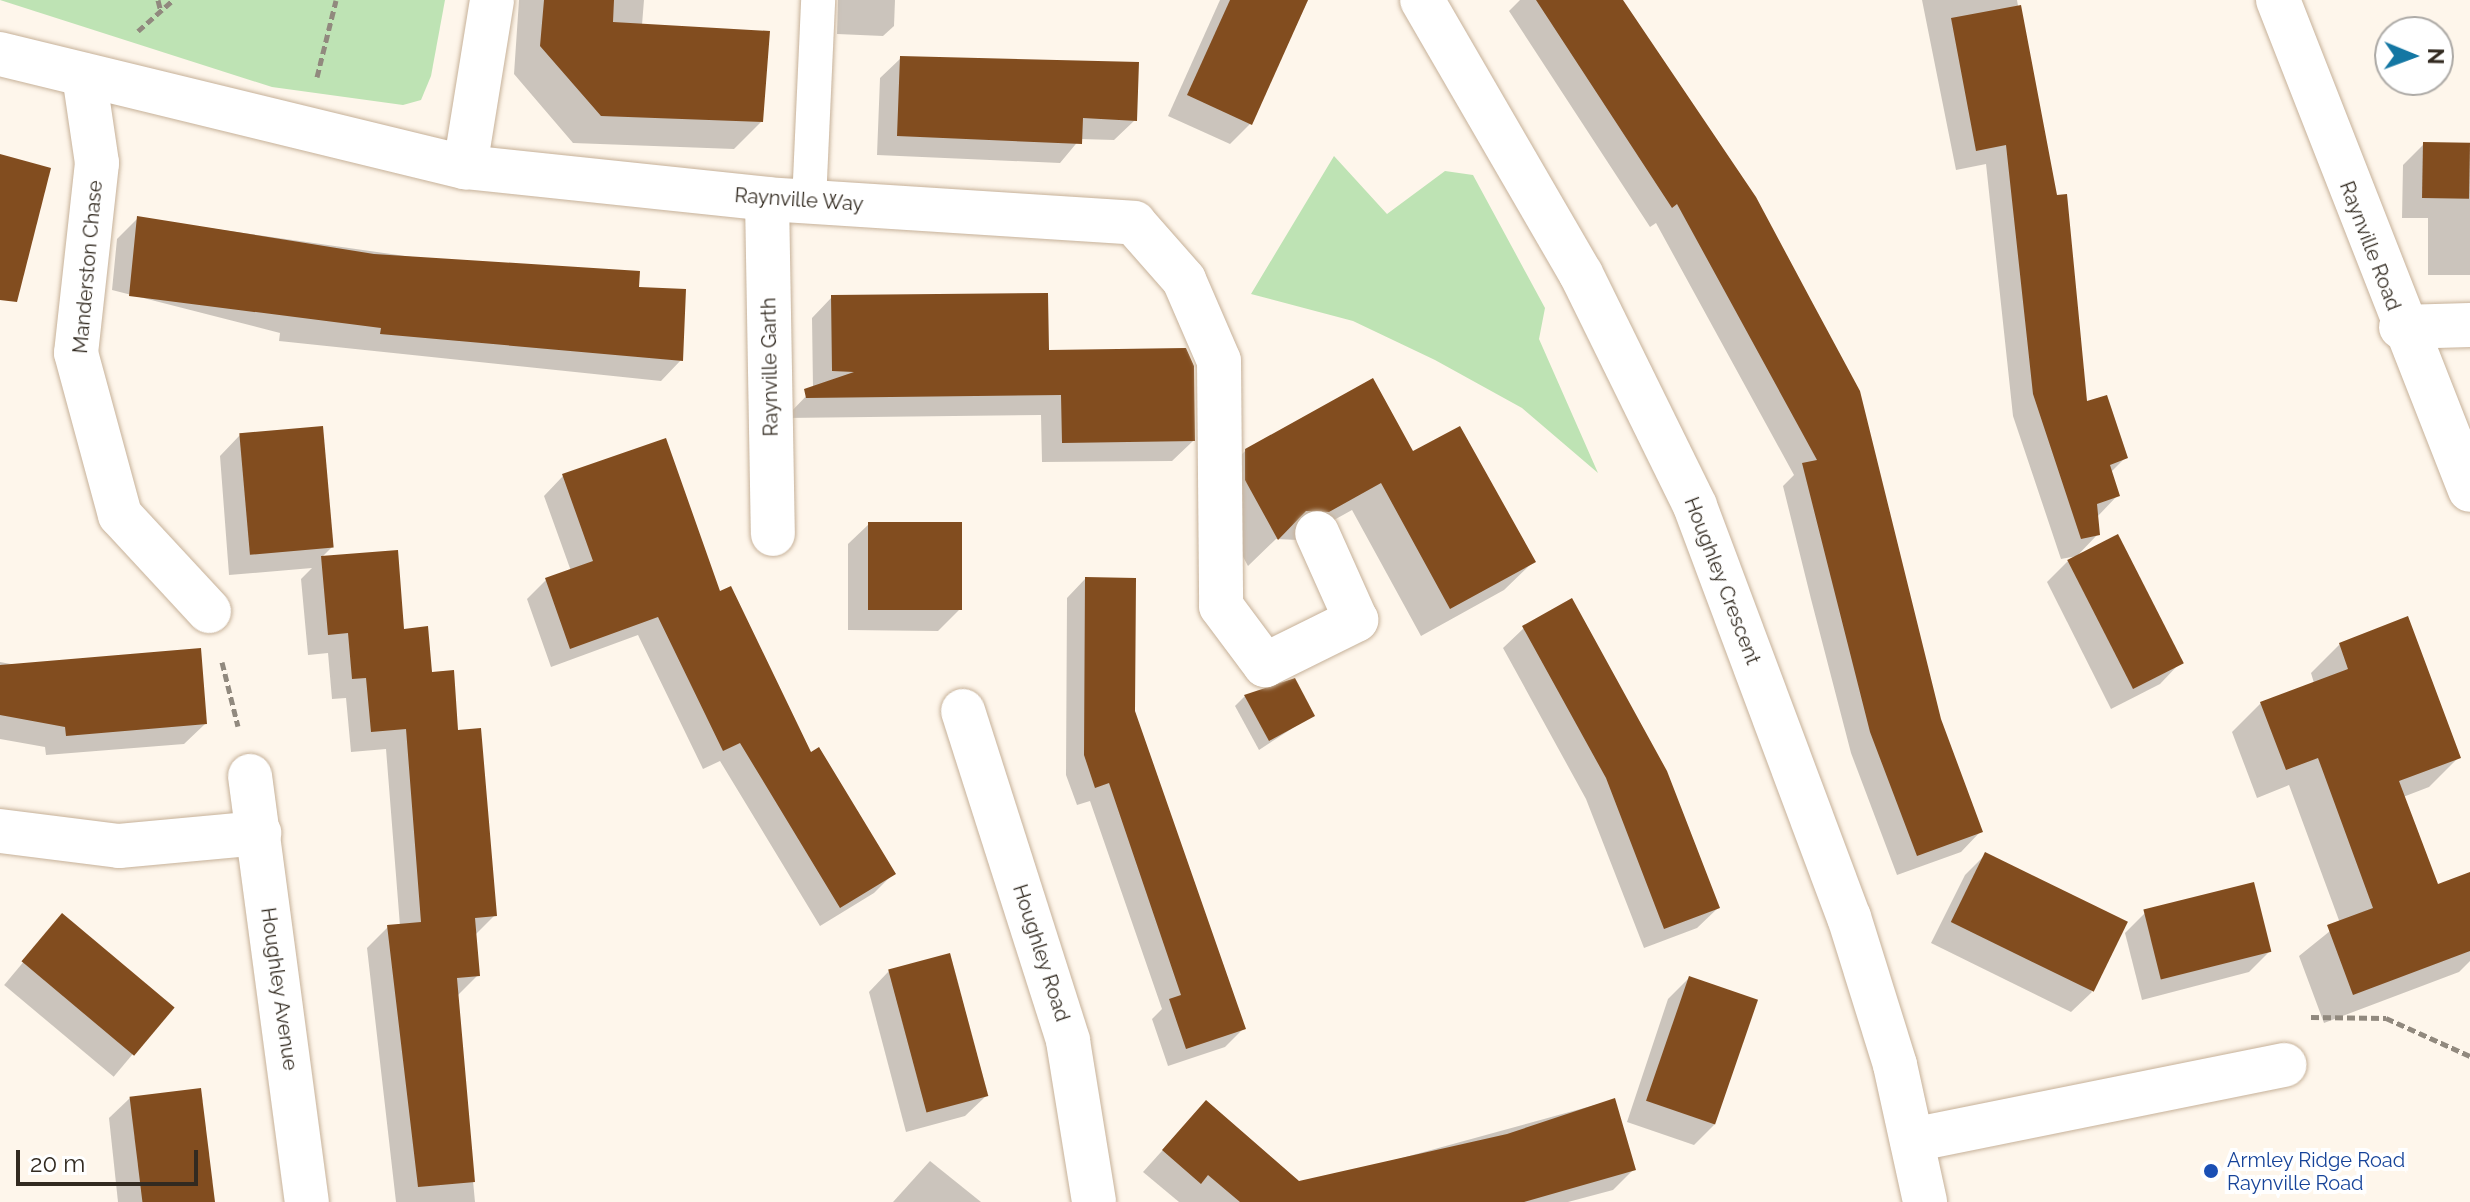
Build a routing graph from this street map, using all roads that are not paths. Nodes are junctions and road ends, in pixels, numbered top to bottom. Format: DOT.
graph roads {
  1 [pos="492,0"];
  2 [pos="818,0"];
  3 [pos="1422,0"];
  4 [pos="2278,0"];
  5 [pos="0,54"];
  6 [pos="84,75"];
  7 [pos="465,167"];
  8 [pos="788,201"];
  9 [pos="2470,325"];
  10 [pos="2401,327"];
  11 [pos="2470,490"];
  12 [pos="1317,533"];
  13 [pos="773,534"];
  14 [pos="209,611"];
  15 [pos="963,711"];
  16 [pos="250,776"];
  17 [pos="0,831"];
  18 [pos="259,833"];
  19 [pos="2285,1065"];
  20 [pos="1912,1140"];
  21 [pos="307,1202"];
  22 [pos="1094,1202"];
  23 [pos="1925,1202"];
  1 -- 7 [label="street"];
  2 -- 8 [label="lane"];
  3 -- 20 [label="street, Houghley Crescent"];
  4 -- 10 [label="street, Raynville Road"];
  5 -- 6 [label="street"];
  6 -- 7 [label="street"];
  6 -- 14 [label="street, Manderston Chase"];
  7 -- 8 [label="street, Raynville Way"];
  8 -- 12 [label="street, Raynville Way"];
  8 -- 13 [label="street, Raynville Garth"];
  9 -- 10 [label="street"];
  10 -- 11 [label="street, Raynville Road"];
  15 -- 22 [label="street, Houghley Road"];
  16 -- 18 [label="street, Houghley Avenue"];
  17 -- 18 [label="street"];
  18 -- 21 [label="street, Houghley Avenue"];
  19 -- 20 [label="street"];
  20 -- 23 [label="street, Houghley Crescent"];
}
